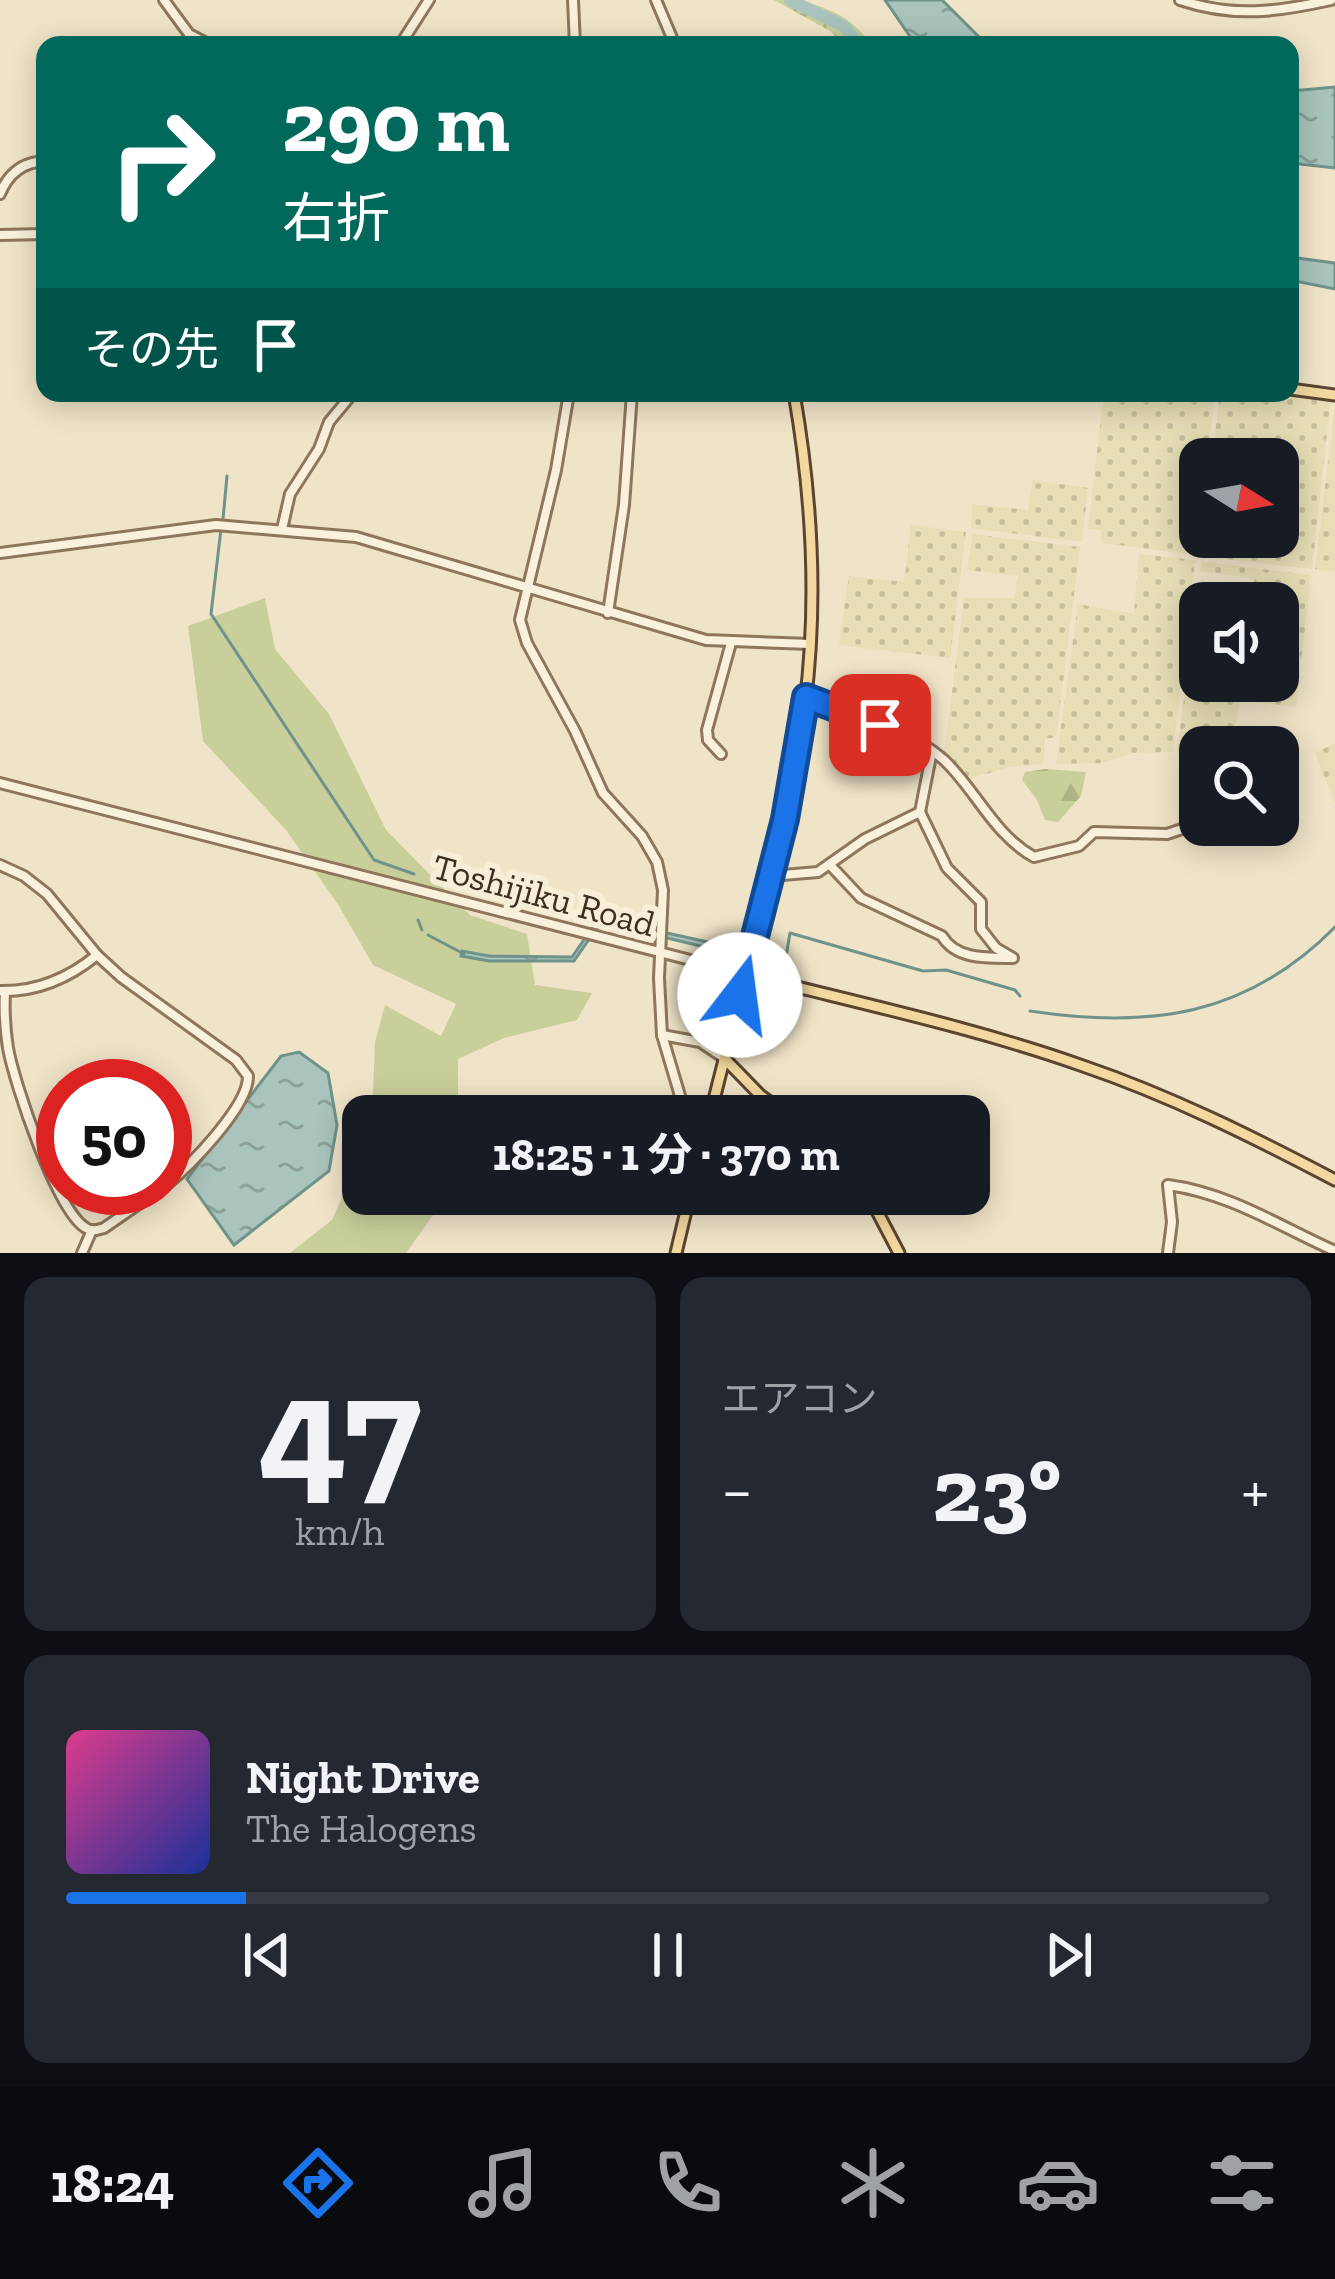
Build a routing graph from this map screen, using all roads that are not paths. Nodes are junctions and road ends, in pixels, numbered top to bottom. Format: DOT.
graph roads {
  1 [pos="164,0"];
  2 [pos="429,0"];
  3 [pos="573,0"];
  4 [pos="656,0"];
  5 [pos="1180,0"];
  6 [pos="1331,0"];
  7 [pos="193,36"];
  8 [pos="406,36"];
  9 [pos="575,36"];
  10 [pos="671,36"];
  11 [pos="36,162"];
  12 [pos="0,194"];
  13 [pos="36,234"];
  14 [pos="0,235"];
  15 [pos="1299,390"];
  16 [pos="1335,394"];
  17 [pos="345,402"];
  18 [pos="567,402"];
  19 [pos="631,402"];
  20 [pos="795,402"];
  21 [pos="282,529"];
  22 [pos="0,553"];
  23 [pos="524,589"];
  24 [pos="608,613"];
  25 [pos="731,643"];
  26 [pos="810,644"];
  27 [pos="806,697"];
  28 [pos="932,751"];
  29 [pos="722,754"];
  30 [pos="0,783"];
  31 [pos="920,812"];
  32 [pos="1179,830"];
  33 [pos="0,865"];
  34 [pos="832,866"];
  35 [pos="771,876"];
  36 [pos="660,954"];
  37 [pos="97,955"];
  38 [pos="745,974"];
  39 [pos="2,992"];
  40 [pos="662,1034"];
  41 [pos="724,1058"];
  42 [pos="680,1095"];
  43 [pos="715,1095"];
  44 [pos="760,1095"];
  45 [pos="192,1162"];
  46 [pos="1335,1180"];
  47 [pos="125,1215"];
  48 [pos="685,1215"];
  49 [pos="879,1215"];
  50 [pos="92,1230"];
  51 [pos="1335,1251"];
  52 [pos="82,1253"];
  53 [pos="676,1253"];
  54 [pos="899,1253"];
  55 [pos="1168,1253"];
  1 -- 7 [label="street"];
  2 -- 8 [label="street"];
  3 -- 9 [label="street"];
  4 -- 10 [label="street"];
  5 -- 6 [label="street"];
  11 -- 12 [label="street"];
  13 -- 14 [label="street"];
  15 -- 16 [label="main road"];
  17 -- 21 [label="street"];
  18 -- 23 [label="street"];
  19 -- 24 [label="street"];
  20 -- 26 [label="main road"];
  21 -- 22 [label="street"];
  21 -- 23 [label="street"];
  23 -- 24 [label="street"];
  23 -- 36 [label="street"];
  24 -- 25 [label="street"];
  25 -- 26 [label="street"];
  25 -- 29 [label="street"];
  26 -- 27 [label="main road"];
  27 -- 28 [label="street"];
  27 -- 35 [label="main road"];
  28 -- 31 [label="street"];
  28 -- 32 [label="street"];
  30 -- 36 [label="street, Toshijiku Road"];
  31 -- 34 [label="street"];
  31 -- 34 [label="street"];
  33 -- 37 [label="street"];
  34 -- 35 [label="street"];
  35 -- 38 [label="main road"];
  36 -- 38 [label="street, Toshijiku Road"];
  36 -- 40 [label="street"];
  37 -- 39 [label="street"];
  37 -- 45 [label="street"];
  38 -- 41 [label="main road"];
  38 -- 46 [label="main road, Toshijiku Road"];
  39 -- 50 [label="street"];
  40 -- 41 [label="street"];
  40 -- 42 [label="street"];
  41 -- 43 [label="main road"];
  41 -- 44 [label="main road"];
  47 -- 50 [label="street"];
  48 -- 53 [label="main road"];
  49 -- 54 [label="main road"];
  50 -- 52 [label="street"];
  51 -- 55 [label="street"];
}
